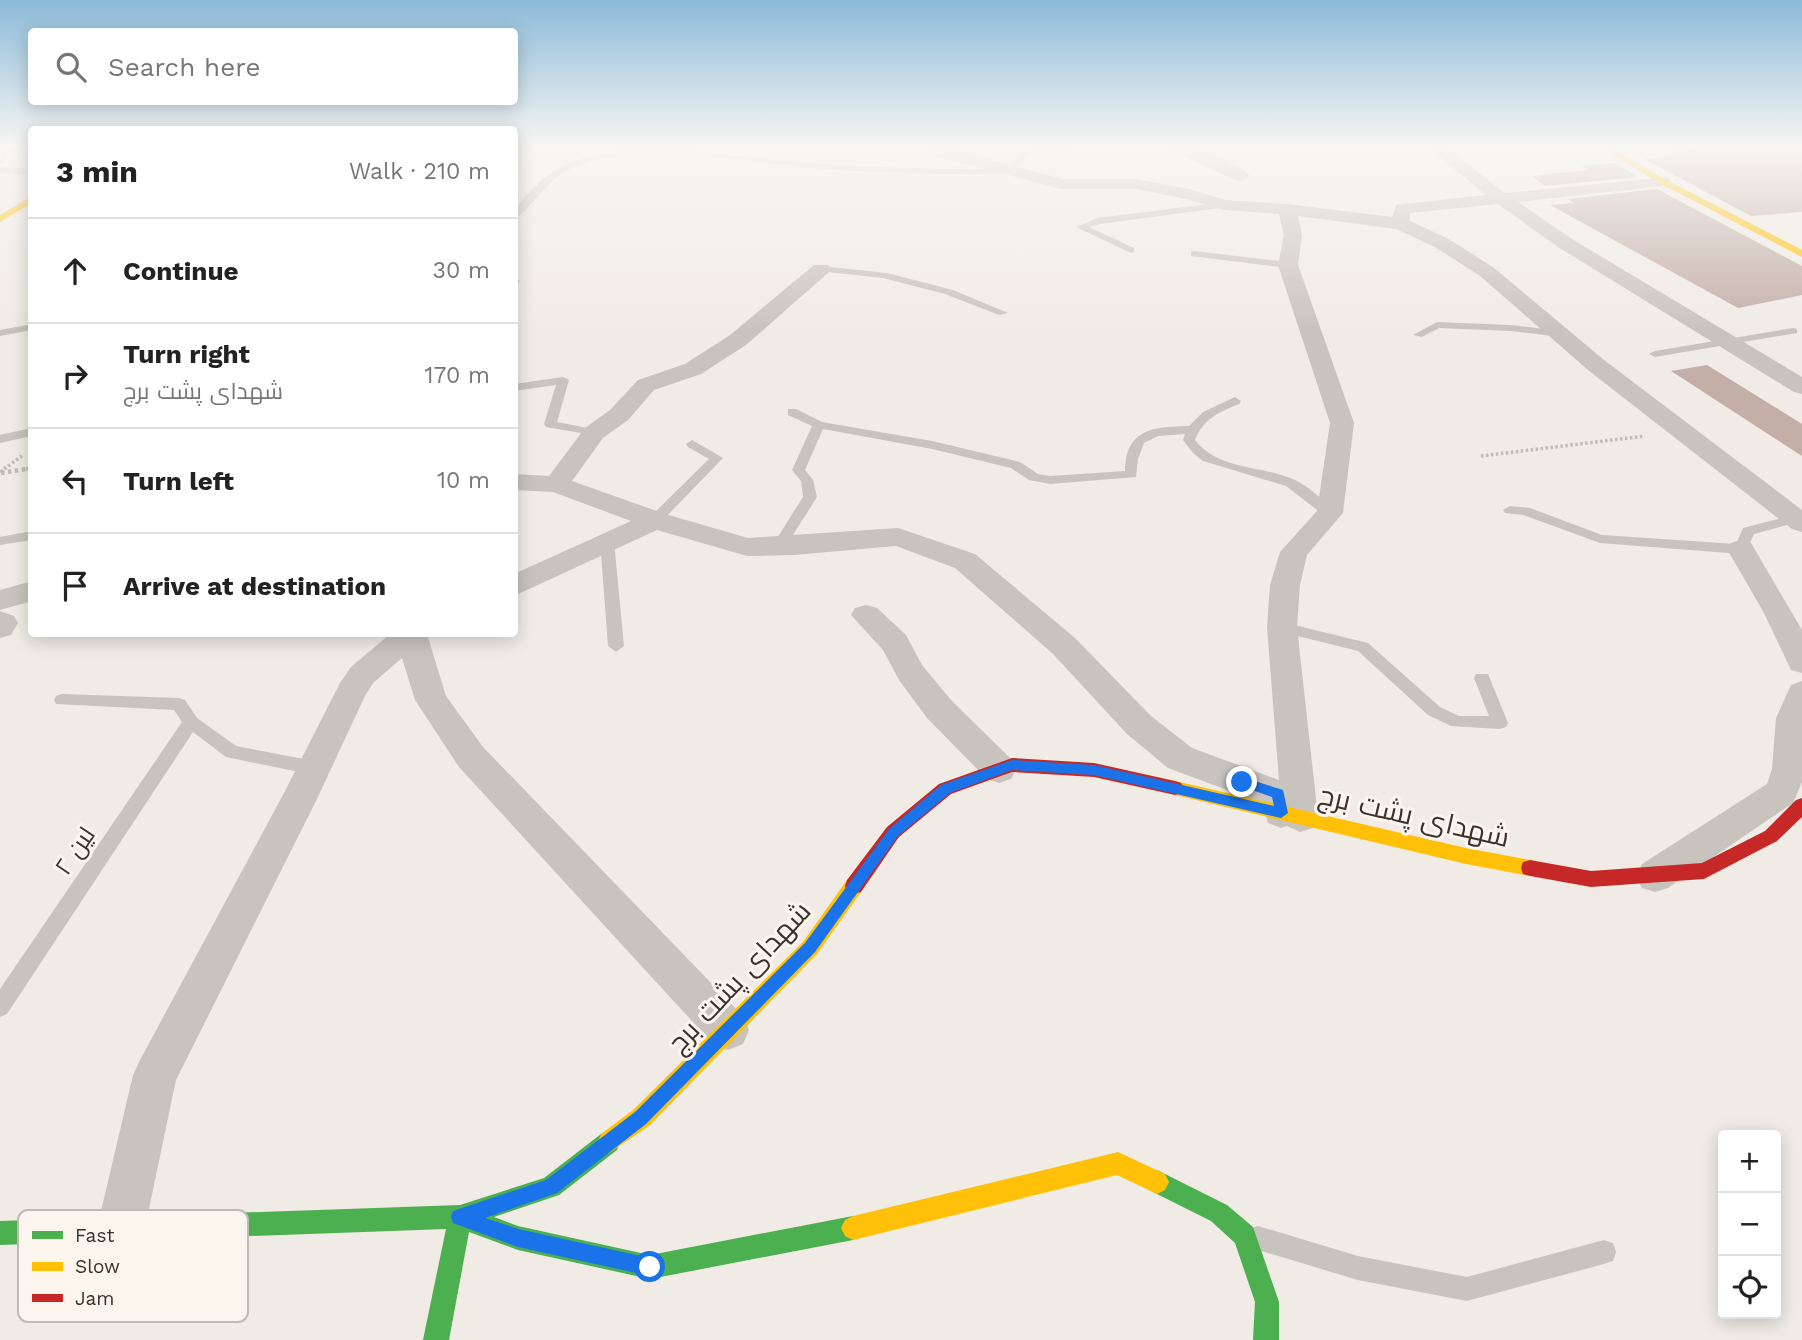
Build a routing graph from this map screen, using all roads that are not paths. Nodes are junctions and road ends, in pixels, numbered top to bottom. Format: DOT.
graph roads {
  1 [pos="1205,208"];
  2 [pos="1264,208"];
  3 [pos="1417,208"];
  4 [pos="1514,208"];
  5 [pos="1713,208"];
  6 [pos="1738,208"];
  7 [pos="1287,209"];
  8 [pos="28,212"];
  9 [pos="5,216"];
  10 [pos="1400,224"];
  11 [pos="1802,242"];
  12 [pos="1131,250"];
  13 [pos="1194,254"];
  14 [pos="1802,254"];
  15 [pos="1288,265"];
  16 [pos="821,269"];
  17 [pos="1003,313"];
  18 [pos="28,328"];
  19 [pos="1793,331"];
  20 [pos="0,333"];
  21 [pos="1561,334"];
  22 [pos="1418,335"];
  23 [pos="1727,342"];
  24 [pos="1655,354"];
  25 [pos="518,387"];
  26 [pos="1802,387"];
  27 [pos="1235,401"];
  28 [pos="792,412"];
  29 [pos="819,425"];
  30 [pos="1192,430"];
  31 [pos="28,433"];
  32 [pos="594,433"];
  33 [pos="0,439"];
  34 [pos="692,444"];
  35 [pos="518,482"];
  36 [pos="555,484"];
  37 [pos="1510,510"];
  38 [pos="1330,513"];
  39 [pos="654,520"];
  40 [pos="1798,521"];
  41 [pos="28,536"];
  42 [pos="0,541"];
  43 [pos="607,541"];
  44 [pos="779,546"];
  45 [pos="1741,549"];
  46 [pos="518,584"];
  47 [pos="28,592"];
  48 [pos="0,600"];
  49 [pos="866,615"];
  50 [pos="1282,627"];
  51 [pos="406,637"];
  52 [pos="411,637"];
  53 [pos="616,646"];
  54 [pos="1802,662"];
  55 [pos="1482,678"];
  56 [pos="1802,693"];
  57 [pos="62,700"];
  58 [pos="191,722"];
  59 [pos="314,768"];
  60 [pos="999,769"];
  61 [pos="1289,805"];
  62 [pos="1802,805"];
  63 [pos="1655,876"];
  64 [pos="0,1007"];
  65 [pos="728,1030"];
  66 [pos="125,1210"];
  67 [pos="460,1217"];
  68 [pos="248,1223"];
  69 [pos="18,1232"];
  70 [pos="0,1233"];
  71 [pos="1245,1235"];
  72 [pos="1604,1252"];
  73 [pos="436,1340"];
  74 [pos="1266,1340"];
  1 -- 12 [label="lane"];
  2 -- 7 [label="street"];
  3 -- 10 [label="street"];
  4 -- 23 [label="street"];
  5 -- 14 [label="street"];
  6 -- 11 [label="street"];
  7 -- 10 [label="street"];
  7 -- 15 [label="street"];
  8 -- 9 [label="lane"];
  10 -- 21 [label="street"];
  13 -- 15 [label="lane"];
  15 -- 38 [label="street"];
  16 -- 17 [label="lane"];
  16 -- 32 [label="street"];
  18 -- 20 [label="lane"];
  19 -- 23 [label="lane"];
  21 -- 22 [label="lane"];
  21 -- 40 [label="street"];
  23 -- 24 [label="lane"];
  23 -- 26 [label="street"];
  25 -- 32 [label="lane"];
  27 -- 30 [label="lane"];
  28 -- 29 [label="lane"];
  29 -- 30 [label="lane"];
  29 -- 44 [label="lane"];
  30 -- 38 [label="lane"];
  31 -- 33 [label="lane"];
  32 -- 36 [label="street"];
  34 -- 39 [label="lane"];
  35 -- 36 [label="street"];
  36 -- 39 [label="street"];
  37 -- 45 [label="lane"];
  38 -- 50 [label="street"];
  39 -- 43 [label="street"];
  39 -- 44 [label="street"];
  40 -- 45 [label="lane"];
  41 -- 42 [label="lane"];
  43 -- 46 [label="street"];
  43 -- 53 [label="lane"];
  44 -- 61 [label="street"];
  45 -- 54 [label="street"];
  47 -- 48 [label="street"];
  49 -- 60 [label="street"];
  50 -- 55 [label="lane"];
  50 -- 61 [label="street"];
  51 -- 59 [label="street"];
  52 -- 65 [label="street"];
  56 -- 63 [label="street"];
  57 -- 58 [label="lane"];
  58 -- 59 [label="lane"];
  58 -- 64 [label="lane, لین ۲"];
  59 -- 66 [label="street"];
  60 -- 61 [label="street, شهدای پشت برج"];
  60 -- 65 [label="street, شهدای پشت برج"];
  61 -- 63 [label="street, شهدای پشت برج"];
  62 -- 63 [label="street, شهدای پشت برج"];
  65 -- 67 [label="street, شهدای پشت برج"];
  67 -- 68 [label="street, شهدای پشت برج"];
  67 -- 71 [label="street"];
  67 -- 73 [label="street"];
  69 -- 70 [label="street, شهدای پشت برج"];
  71 -- 72 [label="lane"];
  71 -- 74 [label="street"];
}
